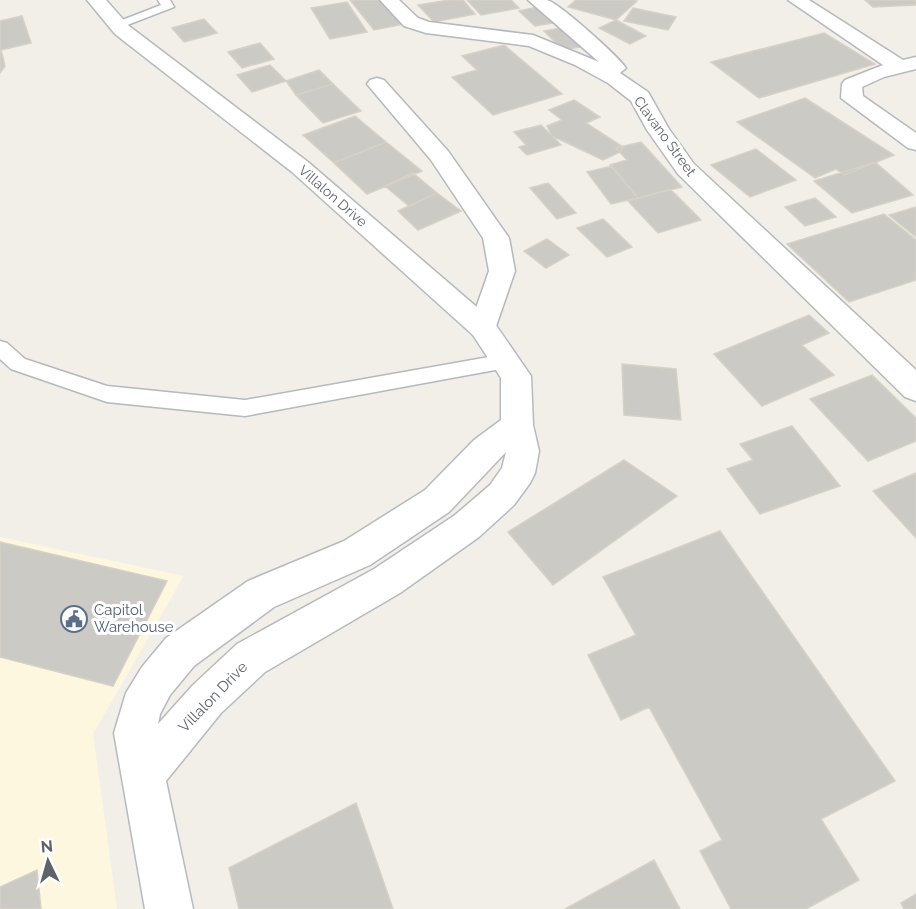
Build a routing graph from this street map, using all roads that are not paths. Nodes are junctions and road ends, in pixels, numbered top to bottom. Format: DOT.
graph roads {
  1 [pos="96,0"];
  2 [pos="164,0"];
  3 [pos="388,0"];
  4 [pos="537,0"];
  5 [pos="798,0"];
  6 [pos="118,24"];
  7 [pos="907,65"];
  8 [pos="615,79"];
  9 [pos="377,84"];
  10 [pos="916,143"];
  11 [pos="483,328"];
  12 [pos="0,348"];
  13 [pos="506,361"];
  14 [pos="916,389"];
  15 [pos="517,425"];
  16 [pos="142,776"];
  17 [pos="170,909"];
  1 -- 6 [label="street, Villalon Drive"];
  2 -- 6 [label="lane"];
  3 -- 8 [label="street, Clavano Street"];
  4 -- 8 [label="street"];
  5 -- 7 [label="street"];
  6 -- 11 [label="street, Villalon Drive"];
  7 -- 10 [label="street"];
  8 -- 14 [label="street, Clavano Street"];
  9 -- 11 [label="street"];
  11 -- 13 [label="street, Villalon Drive"];
  12 -- 13 [label="lane"];
  13 -- 15 [label="street, Villalon Drive"];
  15 -- 16 [label="street, Villalon Drive"];
  15 -- 16 [label="street"];
  16 -- 17 [label="street"];
}
